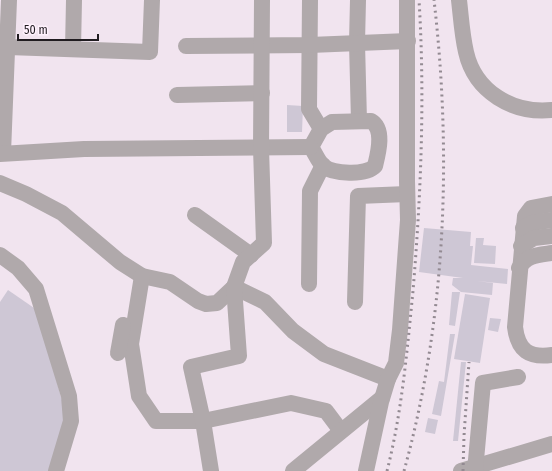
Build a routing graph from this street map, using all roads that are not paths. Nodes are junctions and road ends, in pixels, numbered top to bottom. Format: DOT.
graph roads {
  1 [pos="9,0"];
  2 [pos="74,0"];
  3 [pos="152,0"];
  4 [pos="262,0"];
  5 [pos="310,0"];
  6 [pos="358,0"];
  7 [pos="408,0"];
  8 [pos="453,0"];
  9 [pos="460,0"];
  10 [pos="408,41"];
  11 [pos="356,43"];
  12 [pos="310,45"];
  13 [pos="186,46"];
  14 [pos="262,46"];
  15 [pos="8,47"];
  16 [pos="72,49"];
  17 [pos="465,51"];
  18 [pos="262,93"];
  19 [pos="177,95"];
  20 [pos="552,110"];
  21 [pos="359,121"];
  22 [pos="321,129"];
  23 [pos="311,147"];
  24 [pos="261,148"];
  25 [pos="2,154"];
  26 [pos="323,165"];
  27 [pos="0,183"];
  28 [pos="407,194"];
  29 [pos="552,204"];
  30 [pos="195,215"];
  31 [pos="552,220"];
  32 [pos="523,228"];
  33 [pos="552,236"];
  34 [pos="521,246"];
  35 [pos="552,253"];
  36 [pos="0,255"];
  37 [pos="251,255"];
  38 [pos="519,268"];
  39 [pos="138,273"];
  40 [pos="309,284"];
  41 [pos="234,287"];
  42 [pos="355,302"];
  43 [pos="118,353"];
  44 [pos="552,355"];
  45 [pos="518,377"];
  46 [pos="388,380"];
  47 [pos="382,398"];
  48 [pos="203,421"];
  49 [pos="341,431"];
  50 [pos="552,444"];
  51 [pos="470,470"];
  52 [pos="56,471"];
  53 [pos="211,471"];
  54 [pos="293,471"];
  55 [pos="366,471"];
  1 -- 15 [label="street"];
  2 -- 16 [label="street"];
  3 -- 16 [label="street"];
  4 -- 14 [label="street"];
  5 -- 12 [label="street"];
  6 -- 11 [label="street"];
  7 -- 10 [label="street"];
  8 -- 17 [label="street"];
  9 -- 17 [label="street"];
  10 -- 11 [label="street"];
  10 -- 28 [label="street"];
  11 -- 12 [label="street"];
  11 -- 21 [label="street"];
  12 -- 14 [label="street"];
  12 -- 22 [label="street"];
  13 -- 14 [label="street"];
  14 -- 18 [label="street"];
  15 -- 16 [label="street"];
  15 -- 25 [label="street"];
  17 -- 20 [label="street"];
  18 -- 19 [label="street"];
  18 -- 24 [label="street"];
  21 -- 22 [label="street"];
  21 -- 26 [label="street"];
  22 -- 23 [label="street"];
  23 -- 24 [label="street"];
  23 -- 26 [label="street"];
  24 -- 25 [label="street"];
  24 -- 37 [label="street"];
  26 -- 40 [label="street"];
  27 -- 39 [label="street"];
  28 -- 42 [label="street"];
  28 -- 46 [label="street"];
  29 -- 32 [label="street"];
  30 -- 37 [label="street"];
  31 -- 32 [label="street"];
  32 -- 34 [label="street"];
  33 -- 34 [label="street"];
  34 -- 38 [label="street"];
  35 -- 38 [label="street"];
  36 -- 52 [label="street"];
  37 -- 41 [label="street"];
  38 -- 44 [label="street"];
  39 -- 41 [label="street"];
  39 -- 43 [label="street"];
  39 -- 48 [label="street"];
  41 -- 46 [label="street"];
  41 -- 48 [label="street"];
  45 -- 51 [label="street"];
  46 -- 47 [label="street"];
  47 -- 49 [label="street"];
  47 -- 55 [label="street"];
  48 -- 49 [label="street"];
  48 -- 53 [label="street"];
  49 -- 54 [label="street"];
  50 -- 51 [label="street"];
}
